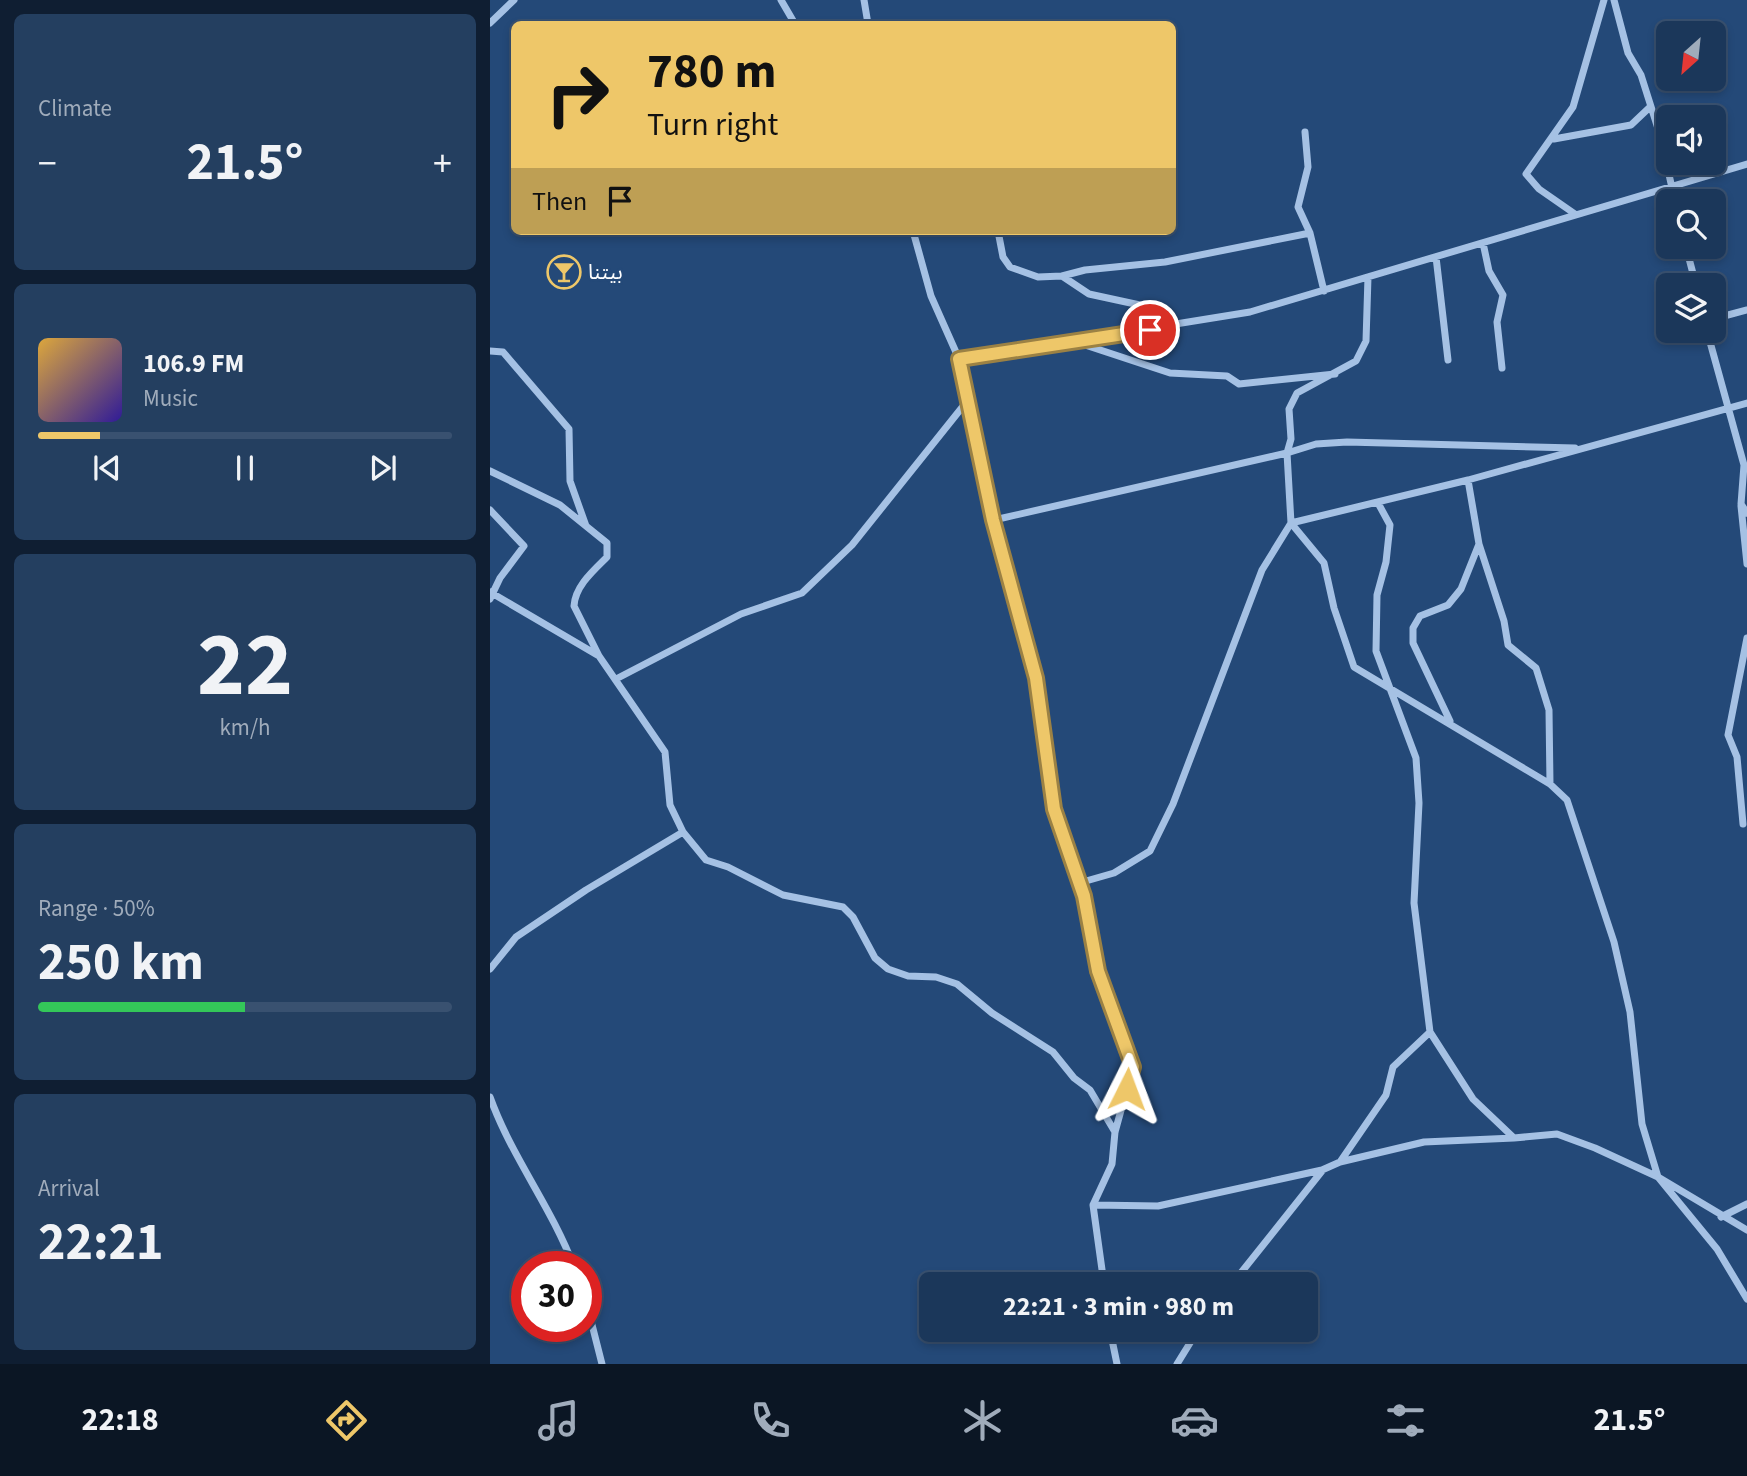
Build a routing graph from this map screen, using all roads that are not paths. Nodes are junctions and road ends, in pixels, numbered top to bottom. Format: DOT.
graph roads {
  1 [pos="514,0"];
  2 [pos="781,0"];
  3 [pos="863,0"];
  4 [pos="1604,0"];
  5 [pos="1614,0"];
  6 [pos="793,21"];
  7 [pos="867,21"];
  8 [pos="490,23"];
  9 [pos="1650,107"];
  10 [pos="1305,132"];
  11 [pos="1554,139"];
  12 [pos="1747,164"];
  13 [pos="1671,187"];
  14 [pos="1575,214"];
  15 [pos="1310,233"];
  16 [pos="914,235"];
  17 [pos="999,235"];
  18 [pos="1483,243"];
  19 [pos="1436,257"];
  20 [pos="1062,276"];
  21 [pos="1368,277"];
  22 [pos="1324,292"];
  23 [pos="1747,310"];
  24 [pos="1726,316"];
  25 [pos="1176,326"];
  26 [pos="1074,341"];
  27 [pos="1710,343"];
  28 [pos="490,351"];
  29 [pos="959,359"];
  30 [pos="1448,360"];
  31 [pos="1502,368"];
  32 [pos="1335,374"];
  33 [pos="968,400"];
  34 [pos="1747,403"];
  35 [pos="1726,407"];
  36 [pos="1583,448"];
  37 [pos="1287,453"];
  38 [pos="1745,470"];
  39 [pos="490,471"];
  40 [pos="1468,480"];
  41 [pos="1378,503"];
  42 [pos="1741,504"];
  43 [pos="490,510"];
  44 [pos="1747,513"];
  45 [pos="993,520"];
  46 [pos="1291,523"];
  47 [pos="586,527"];
  48 [pos="1479,544"];
  49 [pos="1747,564"];
  50 [pos="491,595"];
  51 [pos="1747,638"];
  52 [pos="599,656"];
  53 [pos="616,679"];
  54 [pos="1387,685"];
  55 [pos="1451,723"];
  56 [pos="1550,784"];
  57 [pos="1743,824"];
  58 [pos="684,832"];
  59 [pos="1079,883"];
  60 [pos="490,969"];
  61 [pos="1430,1032"];
  62 [pos="490,1097"];
  63 [pos="1115,1132"];
  64 [pos="1514,1138"];
  65 [pos="1340,1162"];
  66 [pos="1322,1170"];
  67 [pos="1658,1177"];
  68 [pos="1747,1204"];
  69 [pos="1093,1205"];
  70 [pos="1721,1217"];
  71 [pos="1747,1230"];
  72 [pos="568,1251"];
  73 [pos="1102,1272"];
  74 [pos="1241,1272"];
  75 [pos="1747,1298"];
  76 [pos="596,1342"];
  77 [pos="1112,1342"];
  78 [pos="1191,1342"];
  79 [pos="602,1364"];
  80 [pos="1117,1364"];
  81 [pos="1177,1364"];
  1 -- 8 [label="street"];
  2 -- 6 [label="street"];
  3 -- 7 [label="street"];
  4 -- 11 [label="street"];
  5 -- 9 [label="street"];
  9 -- 11 [label="street"];
  9 -- 13 [label="street"];
  10 -- 15 [label="street"];
  11 -- 14 [label="street"];
  12 -- 13 [label="street"];
  13 -- 14 [label="street"];
  14 -- 18 [label="street"];
  15 -- 20 [label="street"];
  15 -- 22 [label="street"];
  16 -- 29 [label="street"];
  17 -- 20 [label="street"];
  18 -- 19 [label="street"];
  18 -- 31 [label="street"];
  19 -- 21 [label="street"];
  19 -- 30 [label="street"];
  20 -- 25 [label="street"];
  21 -- 22 [label="street"];
  21 -- 32 [label="street"];
  22 -- 25 [label="street"];
  23 -- 24 [label="street"];
  25 -- 26 [label="street"];
  26 -- 29 [label="street"];
  26 -- 32 [label="street"];
  27 -- 35 [label="street"];
  28 -- 47 [label="street"];
  29 -- 33 [label="street"];
  32 -- 37 [label="street"];
  33 -- 45 [label="street"];
  33 -- 53 [label="street"];
  34 -- 35 [label="street"];
  35 -- 36 [label="street"];
  35 -- 38 [label="street"];
  36 -- 37 [label="street"];
  36 -- 40 [label="street"];
  37 -- 45 [label="street"];
  37 -- 46 [label="street"];
  38 -- 42 [label="street"];
  39 -- 47 [label="street"];
  40 -- 41 [label="street"];
  40 -- 48 [label="street"];
  41 -- 46 [label="street"];
  41 -- 54 [label="street"];
  42 -- 44 [label="street"];
  42 -- 49 [label="street"];
  43 -- 50 [label="street"];
  45 -- 59 [label="street"];
  46 -- 54 [label="street"];
  46 -- 59 [label="street"];
  47 -- 52 [label="street"];
  48 -- 55 [label="street"];
  48 -- 56 [label="street"];
  50 -- 52 [label="street"];
  51 -- 57 [label="street"];
  52 -- 53 [label="street"];
  53 -- 58 [label="street"];
  54 -- 55 [label="street"];
  54 -- 61 [label="street"];
  55 -- 56 [label="street"];
  56 -- 67 [label="street"];
  58 -- 60 [label="street"];
  58 -- 63 [label="street"];
  59 -- 63 [label="street"];
  61 -- 64 [label="street"];
  61 -- 65 [label="street"];
  62 -- 72 [label="street"];
  63 -- 69 [label="street"];
  64 -- 65 [label="street"];
  64 -- 67 [label="street"];
  65 -- 66 [label="street"];
  66 -- 69 [label="street"];
  66 -- 74 [label="street"];
  67 -- 70 [label="street"];
  67 -- 75 [label="street"];
  68 -- 70 [label="street"];
  69 -- 73 [label="street"];
  70 -- 71 [label="street"];
  76 -- 79 [label="street"];
  77 -- 80 [label="street"];
  78 -- 81 [label="street"];
}
